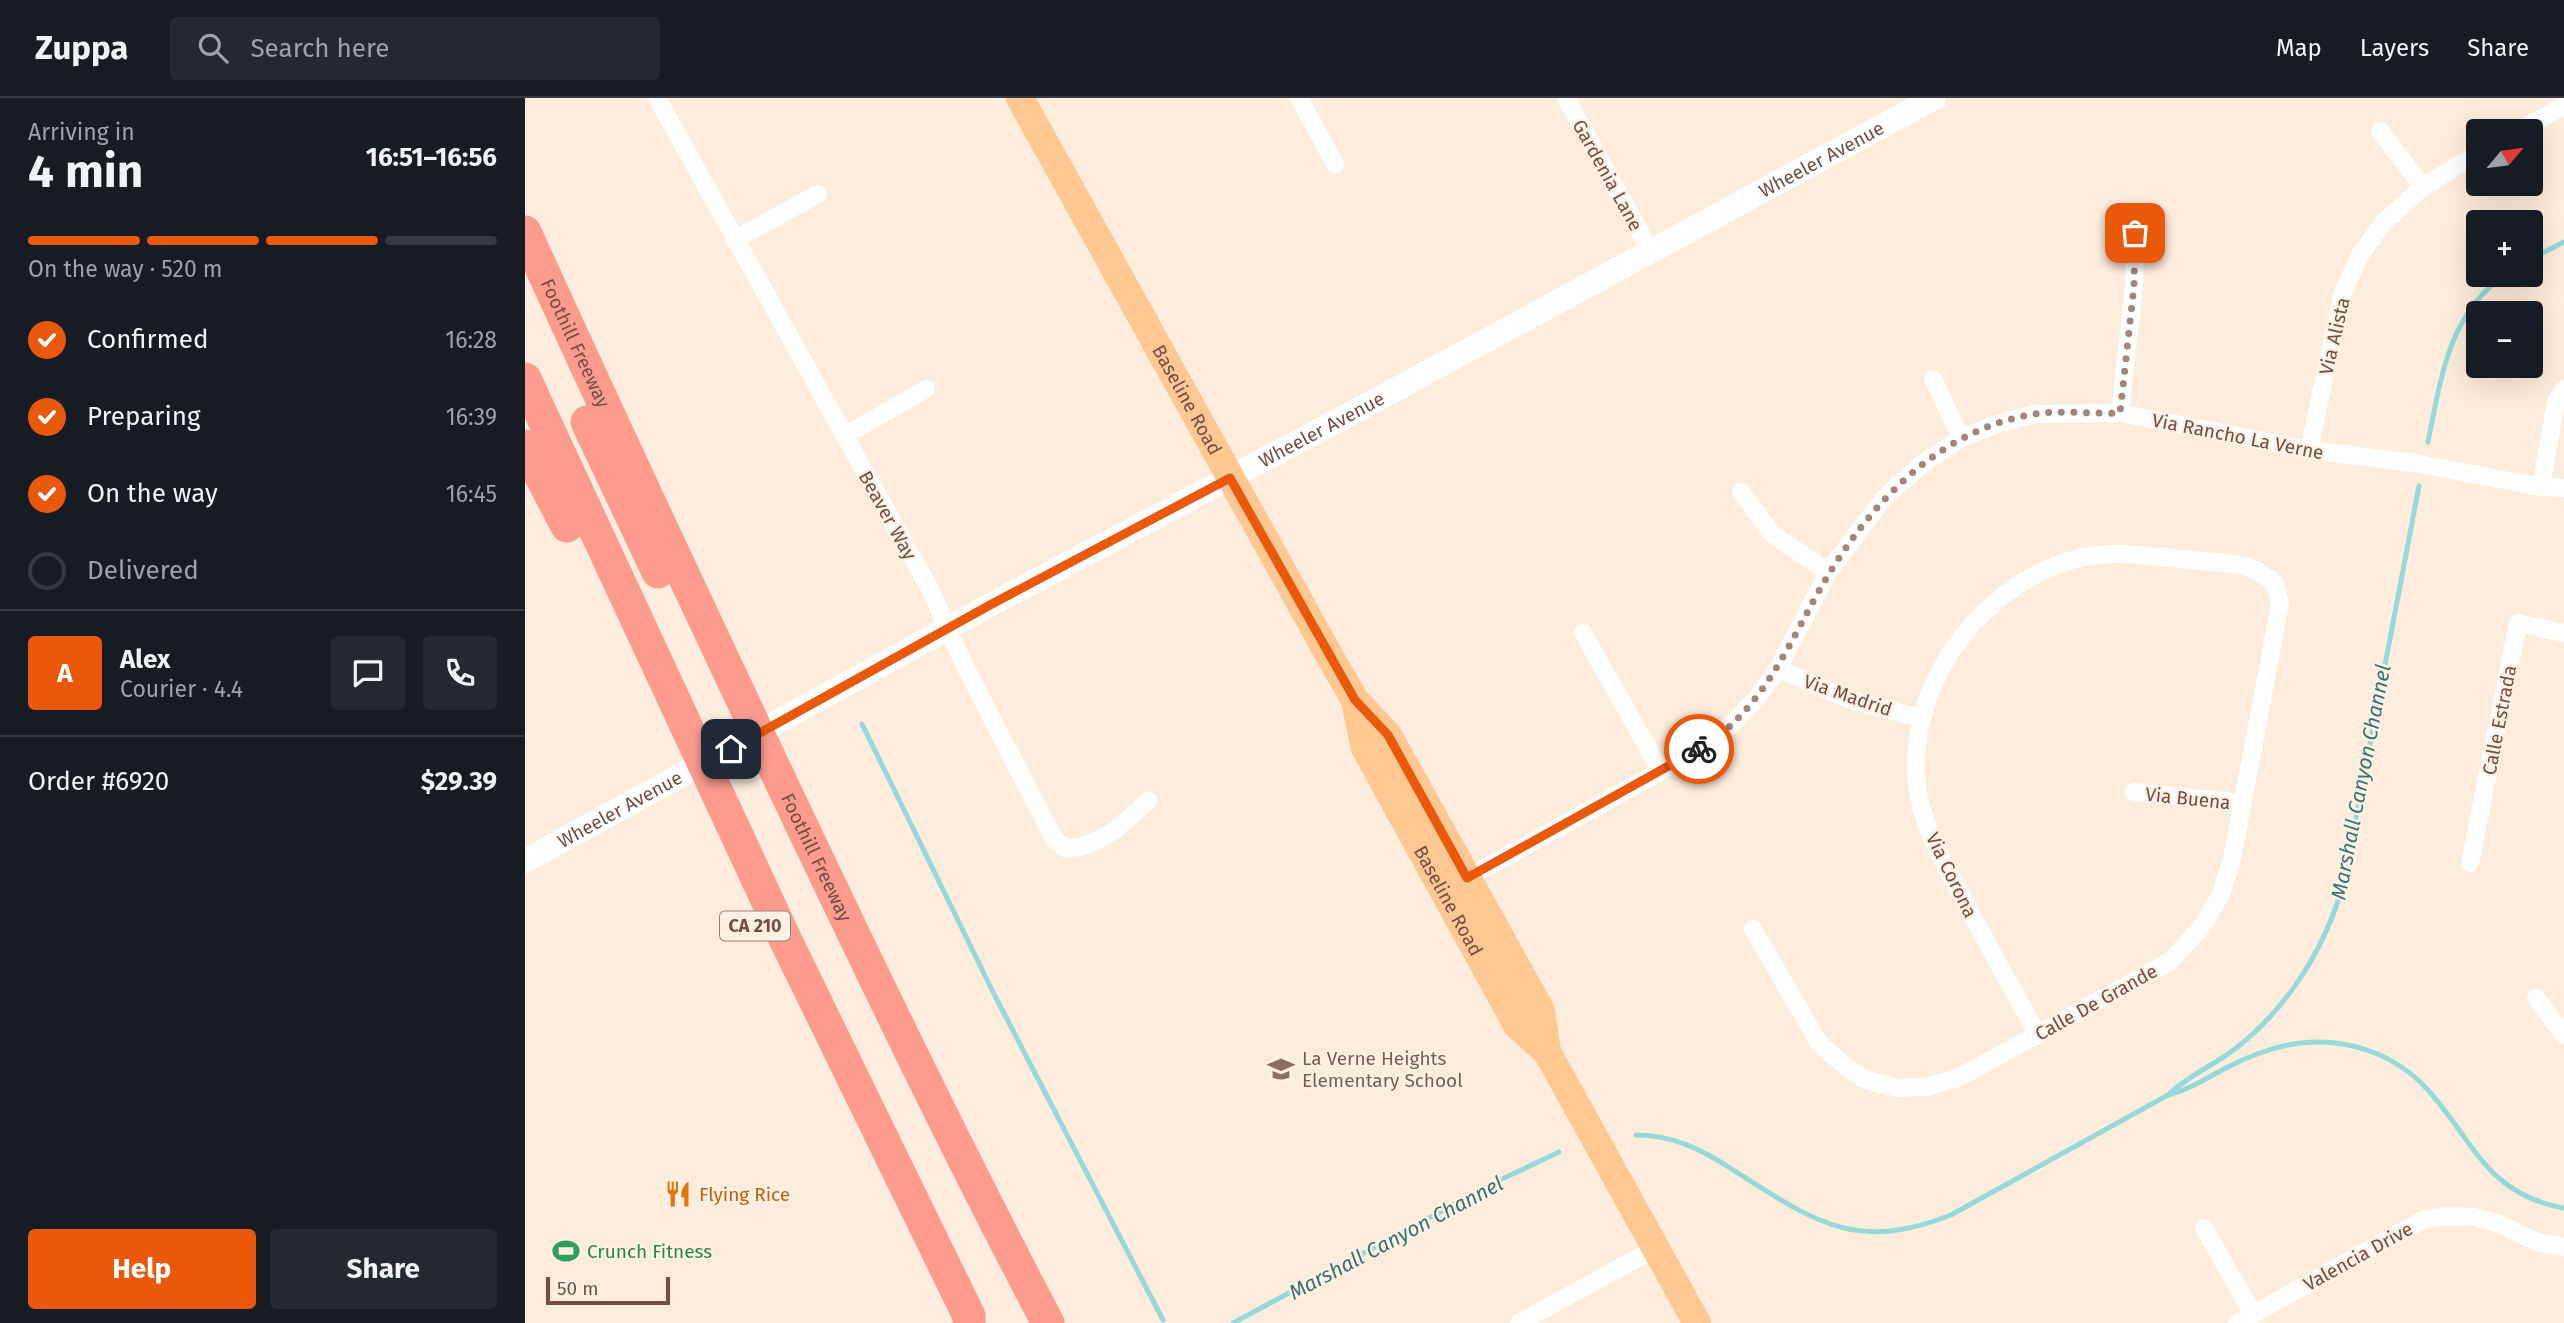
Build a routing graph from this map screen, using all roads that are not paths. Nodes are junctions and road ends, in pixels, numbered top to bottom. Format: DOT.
graph roads {
  1 [pos="657,98"];
  2 [pos="1020,98"];
  3 [pos="1299,98"];
  4 [pos="1566,98"];
  5 [pos="1934,98"];
  6 [pos="2564,106"];
  7 [pos="2540,119"];
  8 [pos="2380,131"];
  9 [pos="2466,160"];
  10 [pos="1335,164"];
  11 [pos="2423,187"];
  12 [pos="818,194"];
  13 [pos="525,232"];
  14 [pos="2135,233"];
  15 [pos="734,240"];
  16 [pos="1651,252"];
  17 [pos="525,288"];
  18 [pos="525,379"];
  19 [pos="1933,379"];
  20 [pos="926,389"];
  21 [pos="2564,389"];
  22 [pos="2120,413"];
  23 [pos="525,430"];
  24 [pos="843,436"];
  25 [pos="1961,438"];
  26 [pos="525,446"];
  27 [pos="2309,450"];
  28 [pos="1230,478"];
  29 [pos="2541,487"];
  30 [pos="2564,488"];
  31 [pos="1741,492"];
  32 [pos="567,526"];
  33 [pos="1828,572"];
  34 [pos="2275,583"];
  35 [pos="949,628"];
  36 [pos="1583,633"];
  37 [pos="2564,633"];
  38 [pos="1778,669"];
  39 [pos="1355,700"];
  40 [pos="744,705"];
  41 [pos="1920,718"];
  42 [pos="1661,771"];
  43 [pos="2134,792"];
  44 [pos="1148,801"];
  45 [pos="2243,803"];
  46 [pos="525,861"];
  47 [pos="2470,863"];
  48 [pos="1467,878"];
  49 [pos="1753,929"];
  50 [pos="2536,998"];
  51 [pos="2038,1035"];
  52 [pos="2564,1035"];
  53 [pos="1547,1052"];
  54 [pos="2204,1228"];
  55 [pos="2564,1247"];
  56 [pos="1656,1248"];
  57 [pos="2245,1319"];
  58 [pos="950,1323"];
  59 [pos="968,1323"];
  60 [pos="1048,1323"];
  61 [pos="1519,1323"];
  62 [pos="1697,1323"];
  1 -- 15 [label="street, Beaver Way"];
  2 -- 28 [label="main road, Baseline Road"];
  3 -- 10 [label="street"];
  4 -- 16 [label="street, Gardenia Lane"];
  5 -- 16 [label="main road, Wheeler Avenue"];
  6 -- 7 [label="street"];
  8 -- 11 [label="street"];
  9 -- 11 [label="street, Via Alista"];
  11 -- 27 [label="street, Via Alista"];
  12 -- 15 [label="street"];
  13 -- 40 [label="highway, Foothill Freeway"];
  14 -- 22 [label="street"];
  15 -- 24 [label="street, Beaver Way"];
  16 -- 28 [label="main road, Wheeler Avenue"];
  17 -- 40 [label="highway"];
  18 -- 59 [label="highway"];
  19 -- 25 [label="street"];
  20 -- 24 [label="street"];
  21 -- 29 [label="street"];
  22 -- 25 [label="street, Via Rancho La Verne"];
  22 -- 27 [label="street, Via Rancho La Verne"];
  23 -- 32 [label="highway, CA 210"];
  24 -- 35 [label="street, Beaver Way"];
  25 -- 33 [label="street, Via Rancho La Verne"];
  26 -- 32 [label="highway"];
  27 -- 29 [label="street, Via Rancho La Verne"];
  28 -- 35 [label="main road, Wheeler Avenue"];
  28 -- 39 [label="main road, Baseline Road"];
  29 -- 30 [label="street, Via Rancho La Verne"];
  31 -- 33 [label="street"];
  32 -- 58 [label="highway, CA 210"];
  33 -- 38 [label="street, Via Rancho La Verne"];
  34 -- 41 [label="street, Via Corona"];
  34 -- 45 [label="street, Calle De Grande"];
  35 -- 44 [label="street, Beaver Way"];
  35 -- 46 [label="main road, Wheeler Avenue"];
  36 -- 42 [label="street"];
  37 -- 47 [label="street, Calle Estrada"];
  38 -- 41 [label="street, Via Madrid"];
  38 -- 42 [label="street, Via Rancho La Verne"];
  39 -- 48 [label="main road, Baseline Road"];
  39 -- 53 [label="main road, Baseline Road"];
  40 -- 60 [label="highway, Foothill Freeway"];
  41 -- 51 [label="street, Via Corona"];
  42 -- 48 [label="street, Via Rancho La Verne"];
  43 -- 45 [label="street, Via Buena"];
  45 -- 51 [label="street, Calle De Grande"];
  48 -- 53 [label="main road, Baseline Road"];
  49 -- 51 [label="street, Calle De Grande"];
  50 -- 52 [label="street"];
  53 -- 56 [label="main road, Baseline Road"];
  54 -- 57 [label="street"];
  55 -- 57 [label="street, Valencia Drive"];
  56 -- 61 [label="street"];
  56 -- 62 [label="main road, Baseline Road"];
}
